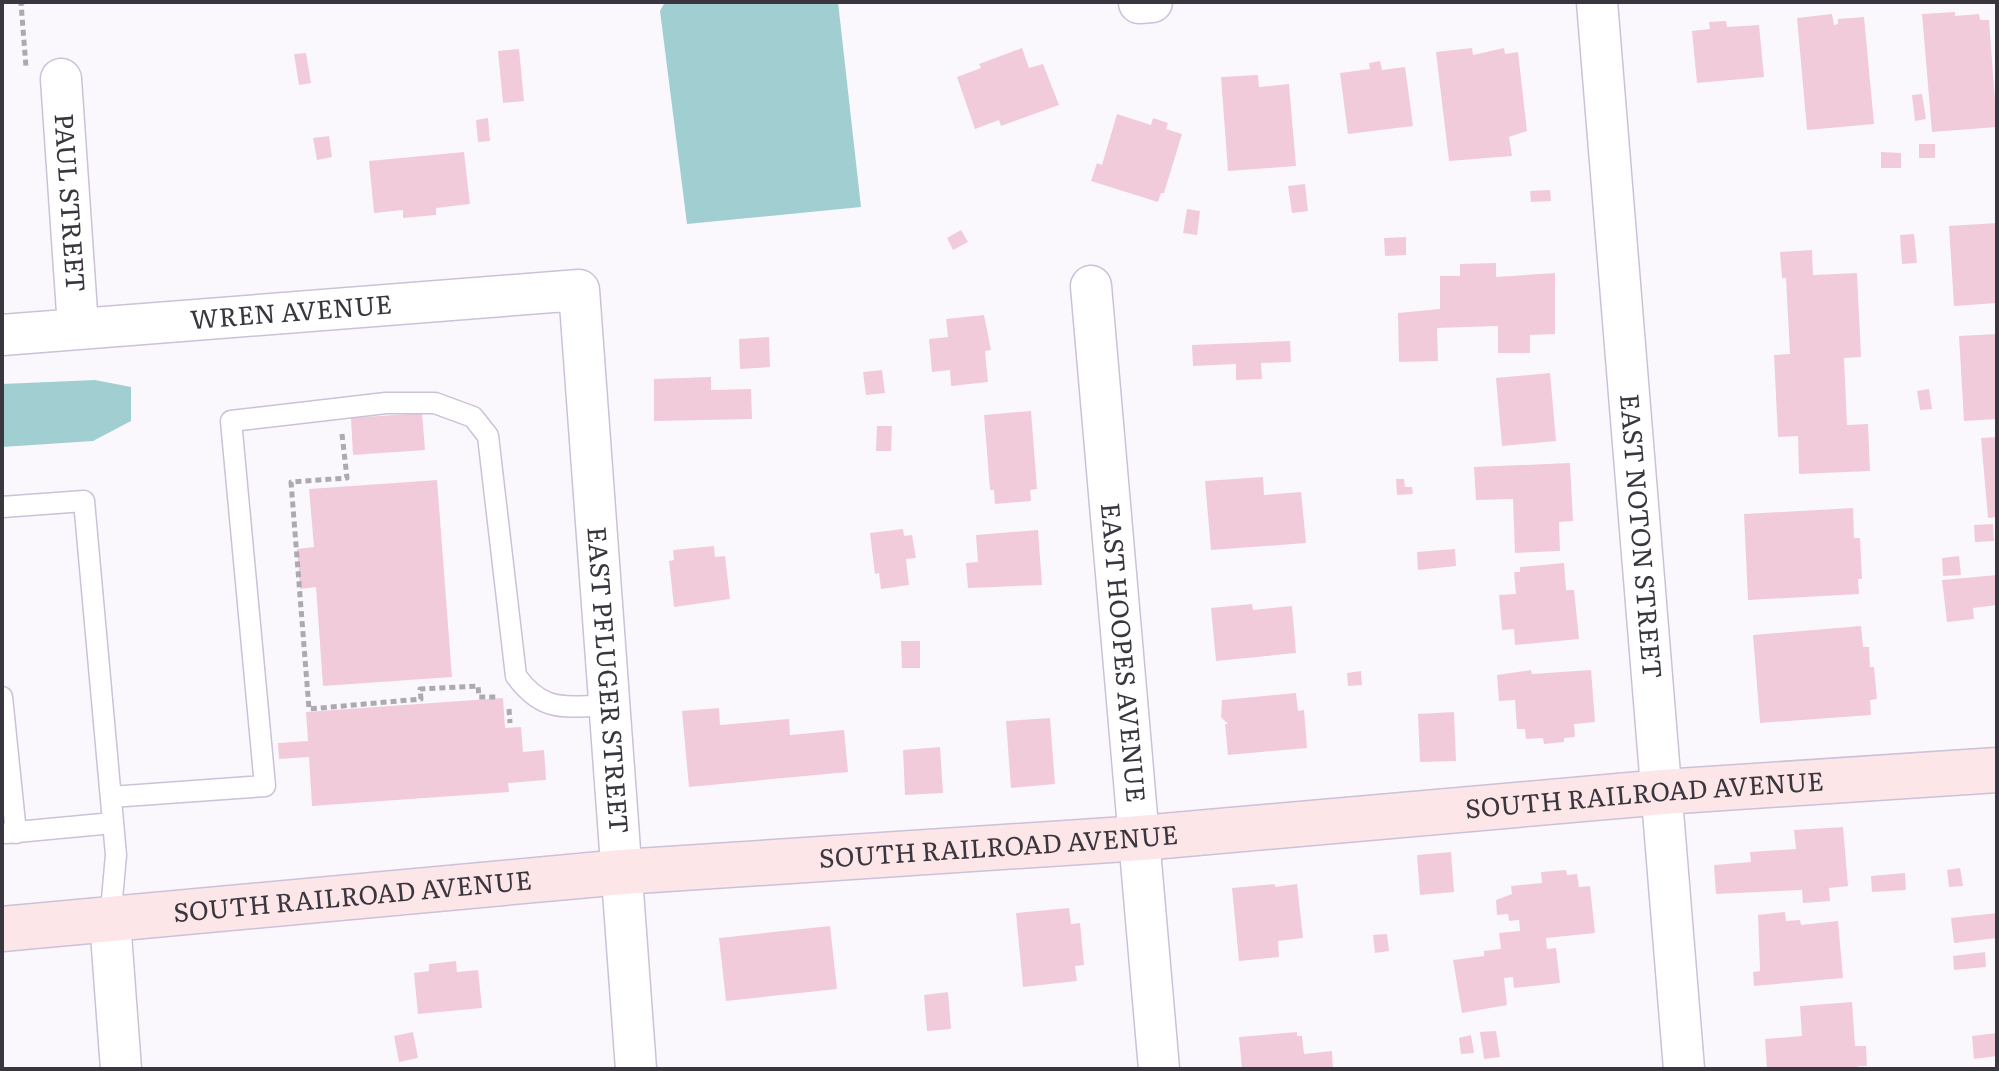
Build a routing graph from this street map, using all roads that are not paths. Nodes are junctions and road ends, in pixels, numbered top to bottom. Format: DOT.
graph roads {
  1 [pos="1597,2"];
  2 [pos="61,79"];
  3 [pos="1091,286"];
  4 [pos="579,290"];
  5 [pos="78,327"];
  6 [pos="2,335"];
  7 [pos="2,507"];
  8 [pos="2,697"];
  9 [pos="610,706"];
  10 [pos="1997,770"];
  11 [pos="1663,792"];
  12 [pos="111,797"];
  13 [pos="113,823"];
  14 [pos="9,833"];
  15 [pos="1141,838"];
  16 [pos="622,872"];
  17 [pos="110,921"];
  18 [pos="2,929"];
  19 [pos="121,1069"];
  20 [pos="636,1069"];
  21 [pos="1159,1069"];
  22 [pos="1684,1069"];
  1 -- 11 [label="street, EAST NOTON STREET"];
  2 -- 5 [label="street, PAUL STREET"];
  3 -- 15 [label="street, EAST HOOPES AVENUE"];
  4 -- 5 [label="street, WREN AVENUE"];
  4 -- 9 [label="street, EAST PFLUGER STREET"];
  5 -- 6 [label="street, WREN AVENUE"];
  7 -- 12 [label="lane"];
  8 -- 14 [label="lane"];
  9 -- 12 [label="lane"];
  9 -- 16 [label="street, EAST PFLUGER STREET"];
  10 -- 11 [label="street, SOUTH RAILROAD AVENUE"];
  11 -- 15 [label="street, SOUTH RAILROAD AVENUE"];
  11 -- 22 [label="street, EAST NOTON STREET"];
  12 -- 13 [label="lane"];
  13 -- 14 [label="lane"];
  13 -- 17 [label="lane"];
  15 -- 16 [label="street, SOUTH RAILROAD AVENUE"];
  15 -- 21 [label="street, EAST HOOPES AVENUE"];
  16 -- 17 [label="street, SOUTH RAILROAD AVENUE"];
  16 -- 20 [label="street, EAST PFLUGER STREET"];
  17 -- 18 [label="street, SOUTH RAILROAD AVENUE"];
  17 -- 19 [label="street"];
}
